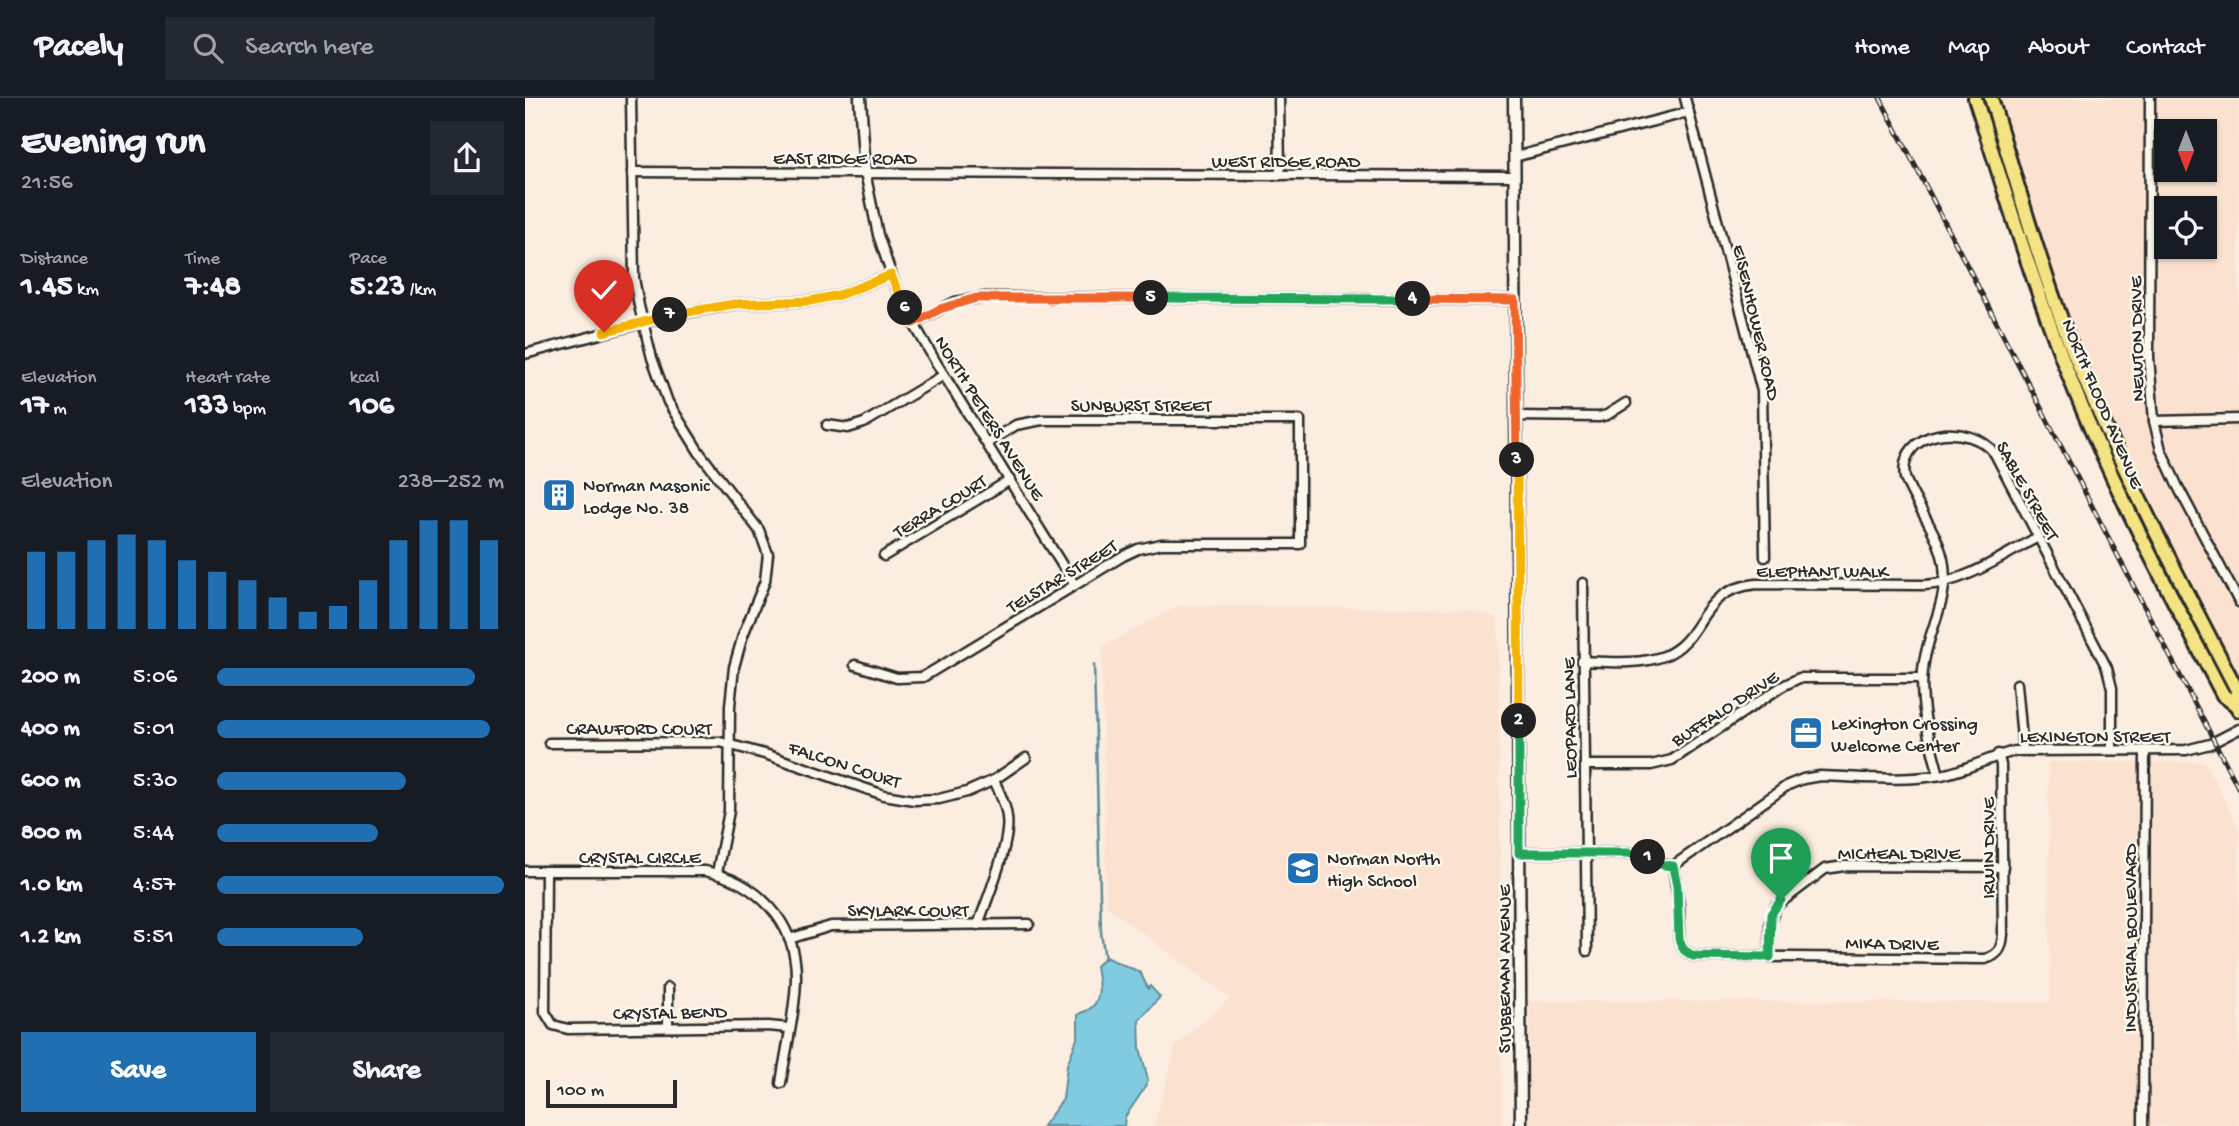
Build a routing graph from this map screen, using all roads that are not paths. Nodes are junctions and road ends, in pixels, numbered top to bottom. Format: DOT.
graph roads {
  1 [pos="631,98"];
  2 [pos="860,98"];
  3 [pos="1279,98"];
  4 [pos="1514,98"];
  5 [pos="1685,98"];
  6 [pos="1975,98"];
  7 [pos="1991,98"];
  8 [pos="2150,98"];
  9 [pos="1689,112"];
  10 [pos="1514,157"];
  11 [pos="632,172"];
  12 [pos="865,172"];
  13 [pos="1058,174"];
  14 [pos="1280,175"];
  15 [pos="1514,176"];
  16 [pos="891,275"];
  17 [pos="1515,300"];
  18 [pos="642,322"];
  19 [pos="913,323"];
  20 [pos="525,354"];
  21 [pos="944,374"];
  22 [pos="1626,403"];
  23 [pos="1517,416"];
  24 [pos="2239,419"];
  25 [pos="2154,421"];
  26 [pos="827,425"];
  27 [pos="987,443"];
  28 [pos="1010,480"];
  29 [pos="2038,537"];
  30 [pos="1300,544"];
  31 [pos="884,556"];
  32 [pos="1765,557"];
  33 [pos="1583,583"];
  34 [pos="1945,583"];
  35 [pos="1074,584"];
  36 [pos="2239,602"];
  37 [pos="1582,661"];
  38 [pos="855,665"];
  39 [pos="1922,678"];
  40 [pos="2017,684"];
  41 [pos="2238,708"];
  42 [pos="2239,729"];
  43 [pos="549,743"];
  44 [pos="730,744"];
  45 [pos="2023,750"];
  46 [pos="2112,750"];
  47 [pos="2145,750"];
  48 [pos="1998,754"];
  49 [pos="1026,758"];
  50 [pos="1585,765"];
  51 [pos="1939,775"];
  52 [pos="994,780"];
  53 [pos="1519,853"];
  54 [pos="1586,853"];
  55 [pos="1673,866"];
  56 [pos="2003,867"];
  57 [pos="525,871"];
  58 [pos="546,871"];
  59 [pos="717,873"];
  60 [pos="1029,924"];
  61 [pos="978,925"];
  62 [pos="789,939"];
  63 [pos="2003,941"];
  64 [pos="1587,951"];
  65 [pos="1770,957"];
  66 [pos="668,988"];
  67 [pos="668,1027"];
  68 [pos="789,1028"];
  69 [pos="781,1083"];
  70 [pos="1521,1126"];
  71 [pos="2143,1126"];
  1 -- 11 [label="street"];
  2 -- 12 [label="street, NORTH PETERS AVENUE"];
  3 -- 14 [label="street"];
  4 -- 10 [label="street, STUBBEMAN AVENUE"];
  5 -- 9 [label="street, EISENHOWER ROAD"];
  6 -- 41 [label="main road, NORTH FLOOD AVENUE"];
  7 -- 41 [label="main road, NORTH FLOOD AVENUE"];
  8 -- 25 [label="street, NEWTON DRIVE"];
  9 -- 10 [label="street"];
  9 -- 32 [label="street, EISENHOWER ROAD"];
  10 -- 15 [label="street, STUBBEMAN AVENUE"];
  11 -- 12 [label="street, EAST RIDGE ROAD"];
  11 -- 18 [label="street"];
  12 -- 13 [label="street, EAST RIDGE ROAD"];
  12 -- 16 [label="street, NORTH PETERS AVENUE"];
  13 -- 14 [label="street, WEST RIDGE ROAD"];
  14 -- 15 [label="street, WEST RIDGE ROAD"];
  15 -- 17 [label="street, STUBBEMAN AVENUE"];
  16 -- 18 [label="street"];
  16 -- 19 [label="street, NORTH PETERS AVENUE"];
  17 -- 19 [label="street"];
  17 -- 23 [label="street, STUBBEMAN AVENUE"];
  18 -- 20 [label="street"];
  18 -- 44 [label="street"];
  19 -- 21 [label="street, NORTH PETERS AVENUE"];
  21 -- 26 [label="street"];
  21 -- 27 [label="street, NORTH PETERS AVENUE"];
  22 -- 23 [label="street"];
  23 -- 53 [label="street, STUBBEMAN AVENUE"];
  24 -- 25 [label="street"];
  25 -- 36 [label="street, NEWTON DRIVE"];
  27 -- 28 [label="street, NORTH PETERS AVENUE"];
  27 -- 30 [label="street, SUNBURST STREET"];
  28 -- 31 [label="street, TERRA COURT"];
  28 -- 35 [label="street, NORTH PETERS AVENUE"];
  29 -- 34 [label="street, ELEPHANT WALK"];
  29 -- 34 [label="street, SABLE STREET"];
  29 -- 46 [label="street, SABLE STREET"];
  30 -- 35 [label="street, TELSTAR STREET"];
  33 -- 37 [label="street, LEOPARD LANE"];
  34 -- 37 [label="street, ELEPHANT WALK"];
  34 -- 39 [label="street, SABLE STREET"];
  35 -- 38 [label="street, TELSTAR STREET"];
  37 -- 50 [label="street, LEOPARD LANE"];
  39 -- 50 [label="street, BUFFALO DRIVE"];
  39 -- 51 [label="street, SABLE STREET"];
  40 -- 45 [label="street"];
  42 -- 47 [label="street, LEXINGTON STREET"];
  43 -- 44 [label="street, CRAWFORD COURT"];
  44 -- 52 [label="street, FALCON COURT"];
  44 -- 59 [label="street"];
  45 -- 46 [label="street, LEXINGTON STREET"];
  45 -- 48 [label="street, LEXINGTON STREET"];
  46 -- 47 [label="street, LEXINGTON STREET"];
  47 -- 71 [label="street, INDUSTRIAL BOULEVARD"];
  48 -- 51 [label="street, LEXINGTON STREET"];
  48 -- 56 [label="street, IRWIN DRIVE"];
  49 -- 52 [label="street, FALCON COURT"];
  50 -- 54 [label="street, LEOPARD LANE"];
  51 -- 55 [label="street, LEXINGTON STREET"];
  52 -- 61 [label="street"];
  53 -- 54 [label="street"];
  53 -- 70 [label="street, STUBBEMAN AVENUE"];
  54 -- 55 [label="street"];
  54 -- 64 [label="street, LEOPARD LANE"];
  55 -- 65 [label="street, MIKA DRIVE"];
  56 -- 63 [label="street, IRWIN DRIVE"];
  56 -- 65 [label="street, MICHEAL DRIVE"];
  57 -- 58 [label="street, CRYSTAL CIRCLE"];
  58 -- 59 [label="street, CRYSTAL CIRCLE"];
  58 -- 67 [label="street, CRYSTAL BEND"];
  59 -- 62 [label="street, CRYSTAL CIRCLE"];
  60 -- 61 [label="street, SKYLARK COURT"];
  61 -- 62 [label="street, SKYLARK COURT"];
  62 -- 68 [label="street, CRYSTAL CIRCLE"];
  63 -- 65 [label="street, MIKA DRIVE"];
  66 -- 67 [label="street"];
  67 -- 68 [label="street, CRYSTAL BEND"];
  68 -- 69 [label="street, CRYSTAL CIRCLE"];
}
